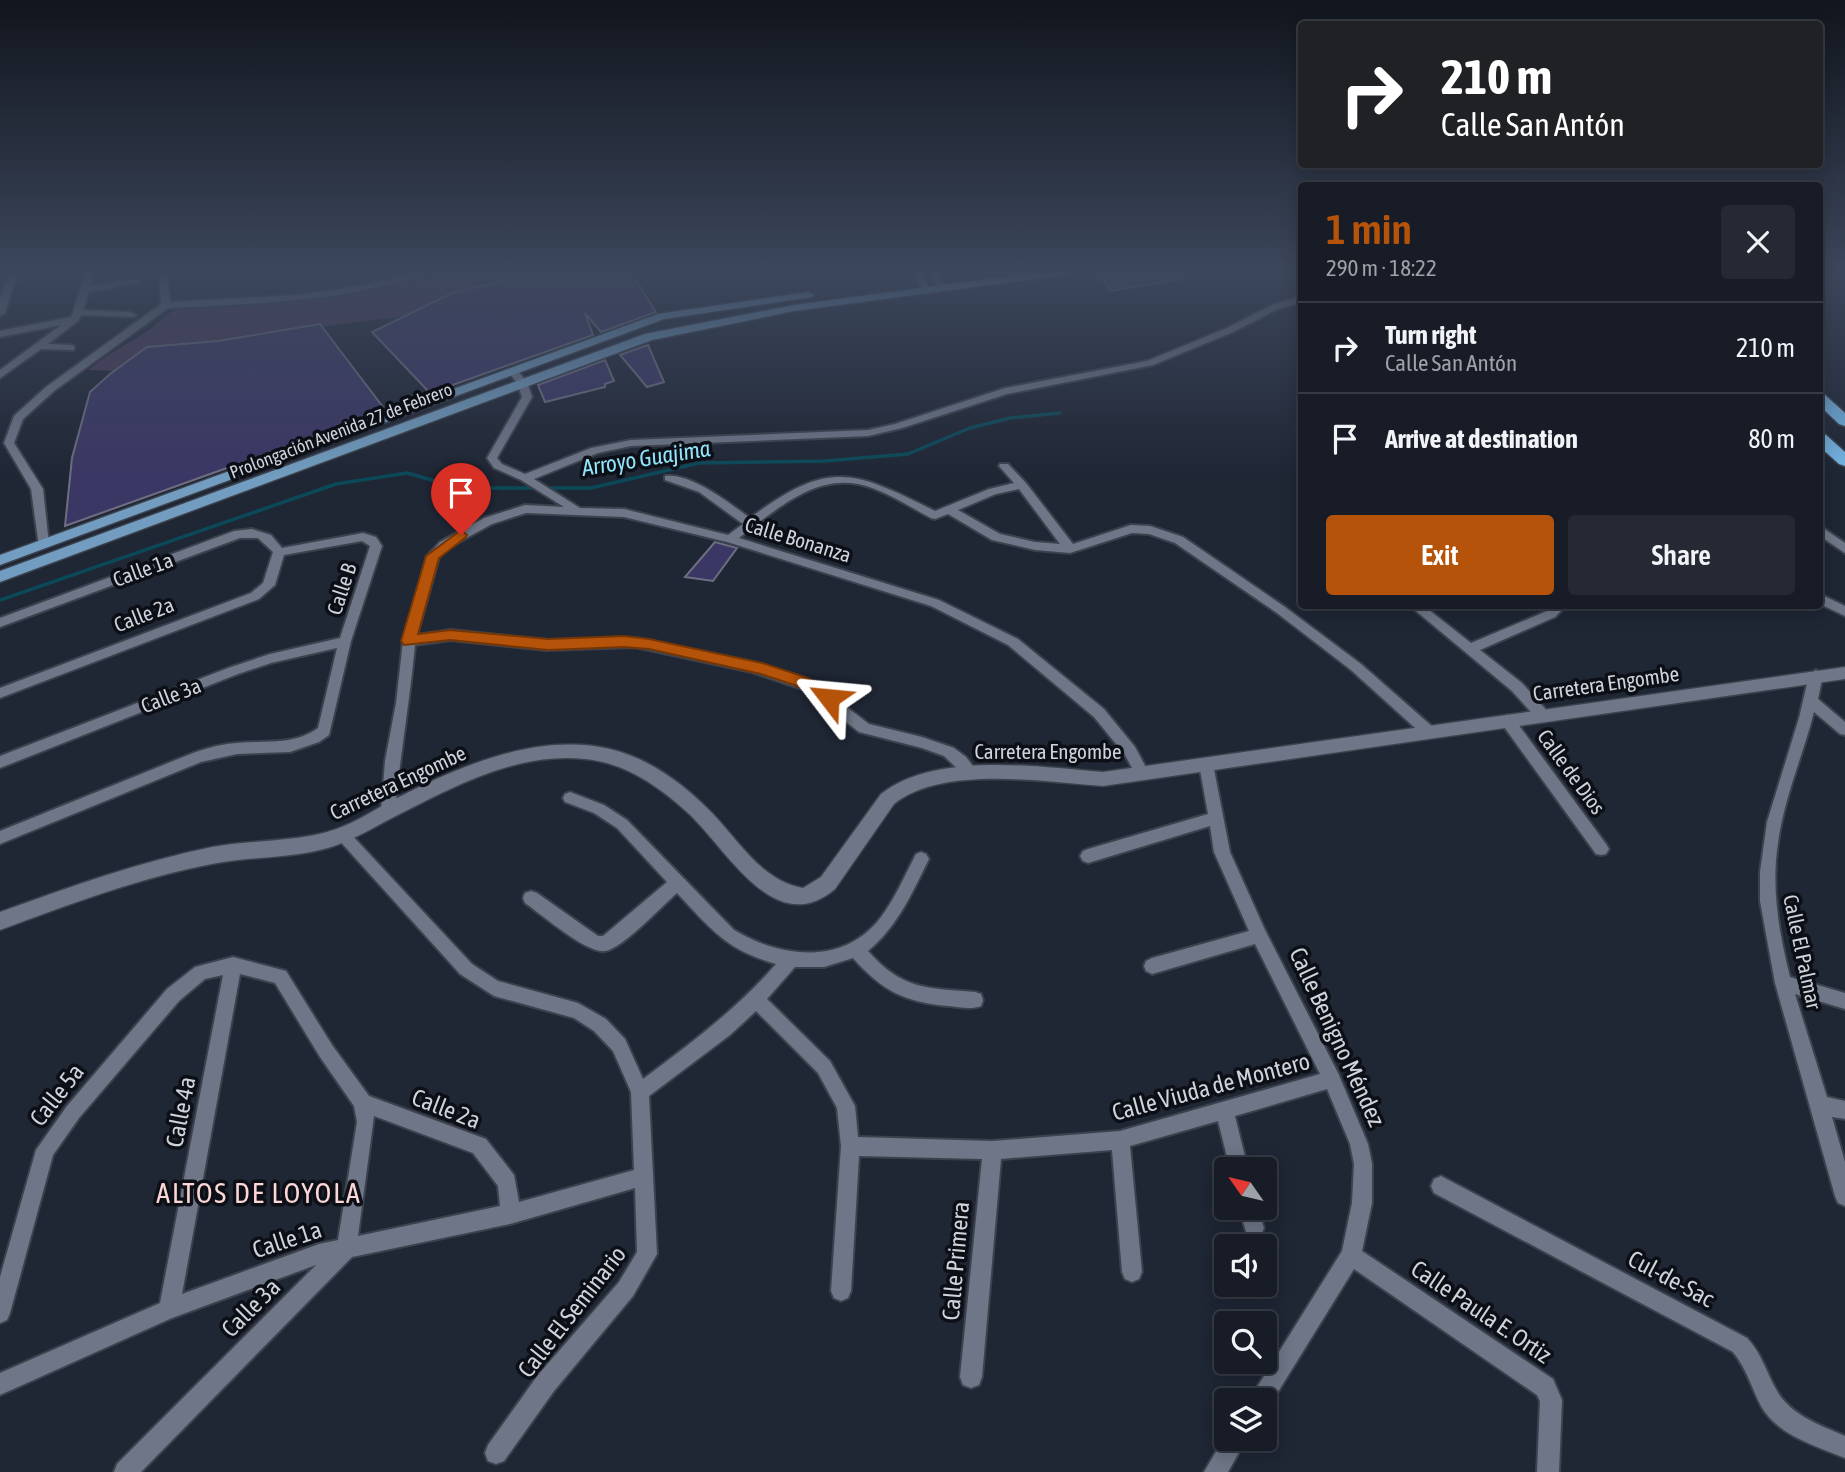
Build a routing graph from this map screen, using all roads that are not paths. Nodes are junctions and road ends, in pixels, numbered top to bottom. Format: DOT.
graph roads {
  1 [pos="47,340"];
  2 [pos="118,340"];
  3 [pos="598,340"];
  4 [pos="644,340"];
  5 [pos="1207,340"];
  6 [pos="39,346"];
  7 [pos="71,348"];
  8 [pos="513,371"];
  9 [pos="0,375"];
  10 [pos="522,382"];
  11 [pos="1823,401"];
  12 [pos="1823,417"];
  13 [pos="1845,421"];
  14 [pos="1845,436"];
  15 [pos="1823,441"];
  16 [pos="1823,458"];
  17 [pos="1845,461"];
  18 [pos="1004,466"];
  19 [pos="1845,476"];
  20 [pos="524,478"];
  21 [pos="669,478"];
  22 [pos="1022,485"];
  23 [pos="141,509"];
  24 [pos="576,509"];
  25 [pos="949,509"];
  26 [pos="148,523"];
  27 [pos="751,524"];
  28 [pos="1823,532"];
  29 [pos="730,539"];
  30 [pos="43,544"];
  31 [pos="1070,549"];
  32 [pos="1845,549"];
  33 [pos="279,552"];
  34 [pos="0,560"];
  35 [pos="0,577"];
  36 [pos="1823,600"];
  37 [pos="1420,609"];
  38 [pos="1557,609"];
  39 [pos="1845,612"];
  40 [pos="0,623"];
  41 [pos="345,641"];
  42 [pos="409,641"];
  43 [pos="1470,649"];
  44 [pos="1845,673"];
  45 [pos="1816,675"];
  46 [pos="0,693"];
  47 [pos="1811,701"];
  48 [pos="1544,717"];
  49 [pos="1507,720"];
  50 [pos="1845,730"];
  51 [pos="1429,732"];
  52 [pos="0,762"];
  53 [pos="1206,764"];
  54 [pos="1142,773"];
  55 [pos="972,774"];
  56 [pos="570,798"];
  57 [pos="388,811"];
  58 [pos="1216,818"];
  59 [pos="343,835"];
  60 [pos="0,838"];
  61 [pos="1601,849"];
  62 [pos="1088,856"];
  63 [pos="921,859"];
  64 [pos="678,883"];
  65 [pos="531,898"];
  66 [pos="0,921"];
  67 [pos="1259,935"];
  68 [pos="856,949"];
  69 [pos="790,960"];
  70 [pos="233,965"];
  71 [pos="1152,966"];
  72 [pos="1783,983"];
  73 [pos="756,1000"];
  74 [pos="975,1000"];
  75 [pos="1845,1001"];
  76 [pos="1332,1079"];
  77 [pos="639,1092"];
  78 [pos="363,1103"];
  79 [pos="1820,1105"];
  80 [pos="1845,1110"];
  81 [pos="1224,1112"];
  82 [pos="1121,1140"];
  83 [pos="850,1146"];
  84 [pos="992,1150"];
  85 [pos="1236,1157"];
  86 [pos="645,1176"];
  87 [pos="1441,1186"];
  88 [pos="1845,1196"];
  89 [pos="510,1214"];
  90 [pos="1252,1220"];
  91 [pos="1254,1228"];
  92 [pos="346,1249"];
  93 [pos="1351,1255"];
  94 [pos="1132,1272"];
  95 [pos="841,1291"];
  96 [pos="169,1309"];
  97 [pos="0,1313"];
  98 [pos="971,1377"];
  99 [pos="0,1384"];
  100 [pos="1268,1388"];
  101 [pos="1845,1447"];
  102 [pos="1228,1451"];
  103 [pos="496,1453"];
  104 [pos="125,1472"];
  105 [pos="1215,1472"];
  106 [pos="1548,1472"];
  1 -- 6 [label="street"];
  2 -- 30 [label="street"];
  3 -- 8 [label="main road, Prolongación Avenida 27 de Febrero"];
  4 -- 10 [label="main road, Prolongación Avenida 27 de Febrero"];
  5 -- 20 [label="street"];
  6 -- 7 [label="street"];
  6 -- 9 [label="street"];
  8 -- 10 [label="street"];
  8 -- 23 [label="main road, Prolongación Avenida 27 de Febrero"];
  10 -- 20 [label="street, Calle Bonanza"];
  10 -- 26 [label="main road, Prolongación Avenida 27 de Febrero"];
  11 -- 13 [label="highway"];
  12 -- 14 [label="highway"];
  15 -- 17 [label="highway"];
  16 -- 19 [label="highway"];
  18 -- 22 [label="street"];
  20 -- 24 [label="street, Calle Bonanza"];
  21 -- 27 [label="street"];
  22 -- 25 [label="street"];
  22 -- 31 [label="street"];
  23 -- 26 [label="main road"];
  23 -- 30 [label="main road, Prolongación Avenida 27 de Febrero"];
  24 -- 29 [label="street, Calle Bonanza"];
  24 -- 42 [label="street"];
  25 -- 27 [label="street"];
  25 -- 31 [label="street"];
  26 -- 35 [label="main road, Prolongación Avenida 27 de Febrero"];
  27 -- 29 [label="street"];
  28 -- 32 [label="street"];
  29 -- 54 [label="street, Calle Bonanza"];
  30 -- 34 [label="main road, Prolongación Avenida 27 de Febrero"];
  31 -- 51 [label="street"];
  33 -- 40 [label="street, Calle 1a"];
  33 -- 41 [label="street, Calle B"];
  33 -- 46 [label="street, Calle 2a"];
  36 -- 39 [label="street"];
  37 -- 43 [label="street"];
  38 -- 43 [label="street"];
  41 -- 52 [label="street, Calle 3a"];
  41 -- 60 [label="street, Calle B"];
  42 -- 55 [label="street"];
  42 -- 57 [label="street"];
  43 -- 48 [label="street"];
  44 -- 45 [label="street, Carretera Engombe"];
  45 -- 47 [label="street, Calle El Palmar"];
  45 -- 48 [label="street, Carretera Engombe"];
  47 -- 50 [label="street"];
  47 -- 72 [label="street, Calle El Palmar"];
  48 -- 49 [label="street, Carretera Engombe"];
  49 -- 51 [label="street, Carretera Engombe"];
  49 -- 61 [label="street, Calle de Dios"];
  51 -- 53 [label="street, Carretera Engombe"];
  53 -- 54 [label="street, Carretera Engombe"];
  53 -- 58 [label="street, Calle Benigno Méndez"];
  54 -- 55 [label="street, Carretera Engombe"];
  55 -- 57 [label="street, Carretera Engombe"];
  56 -- 64 [label="street"];
  57 -- 59 [label="street, Carretera Engombe"];
  58 -- 62 [label="street"];
  58 -- 67 [label="street, Calle Benigno Méndez"];
  59 -- 66 [label="street, Carretera Engombe"];
  59 -- 77 [label="street, Calle El Seminario"];
  63 -- 68 [label="street"];
  64 -- 65 [label="street"];
  64 -- 69 [label="street"];
  67 -- 71 [label="street"];
  67 -- 76 [label="street, Calle Benigno Méndez"];
  68 -- 69 [label="street"];
  68 -- 74 [label="street"];
  69 -- 73 [label="street"];
  70 -- 78 [label="street"];
  70 -- 96 [label="street, Calle 4a"];
  70 -- 97 [label="street, Calle 5a"];
  72 -- 75 [label="street"];
  72 -- 79 [label="street, Calle El Palmar"];
  73 -- 77 [label="street"];
  73 -- 83 [label="street"];
  76 -- 81 [label="street, Calle Viuda de Montero"];
  76 -- 93 [label="street, Calle Benigno Méndez"];
  77 -- 86 [label="street, Calle El Seminario"];
  78 -- 89 [label="street, Calle 2a"];
  78 -- 92 [label="street"];
  79 -- 80 [label="street"];
  79 -- 88 [label="street, Calle El Palmar"];
  81 -- 82 [label="street, Calle Viuda de Montero"];
  81 -- 85 [label="street"];
  82 -- 84 [label="street, Calle Viuda de Montero"];
  82 -- 94 [label="street"];
  83 -- 84 [label="street, Calle Viuda de Montero"];
  83 -- 95 [label="street"];
  84 -- 98 [label="street, Calle Primera"];
  86 -- 89 [label="street, Calle 1a"];
  86 -- 103 [label="street, Calle El Seminario"];
  87 -- 101 [label="street, Cul-de-Sac"];
  89 -- 92 [label="street, Calle 1a"];
  90 -- 91 [label="street"];
  92 -- 96 [label="street, Calle 1a"];
  92 -- 104 [label="street, Calle 3a"];
  93 -- 100 [label="street, Calle Benigno Méndez"];
  93 -- 106 [label="street, Calle Paula E. Ortiz"];
  96 -- 99 [label="street, Calle 1a"];
  102 -- 105 [label="street"];
}
